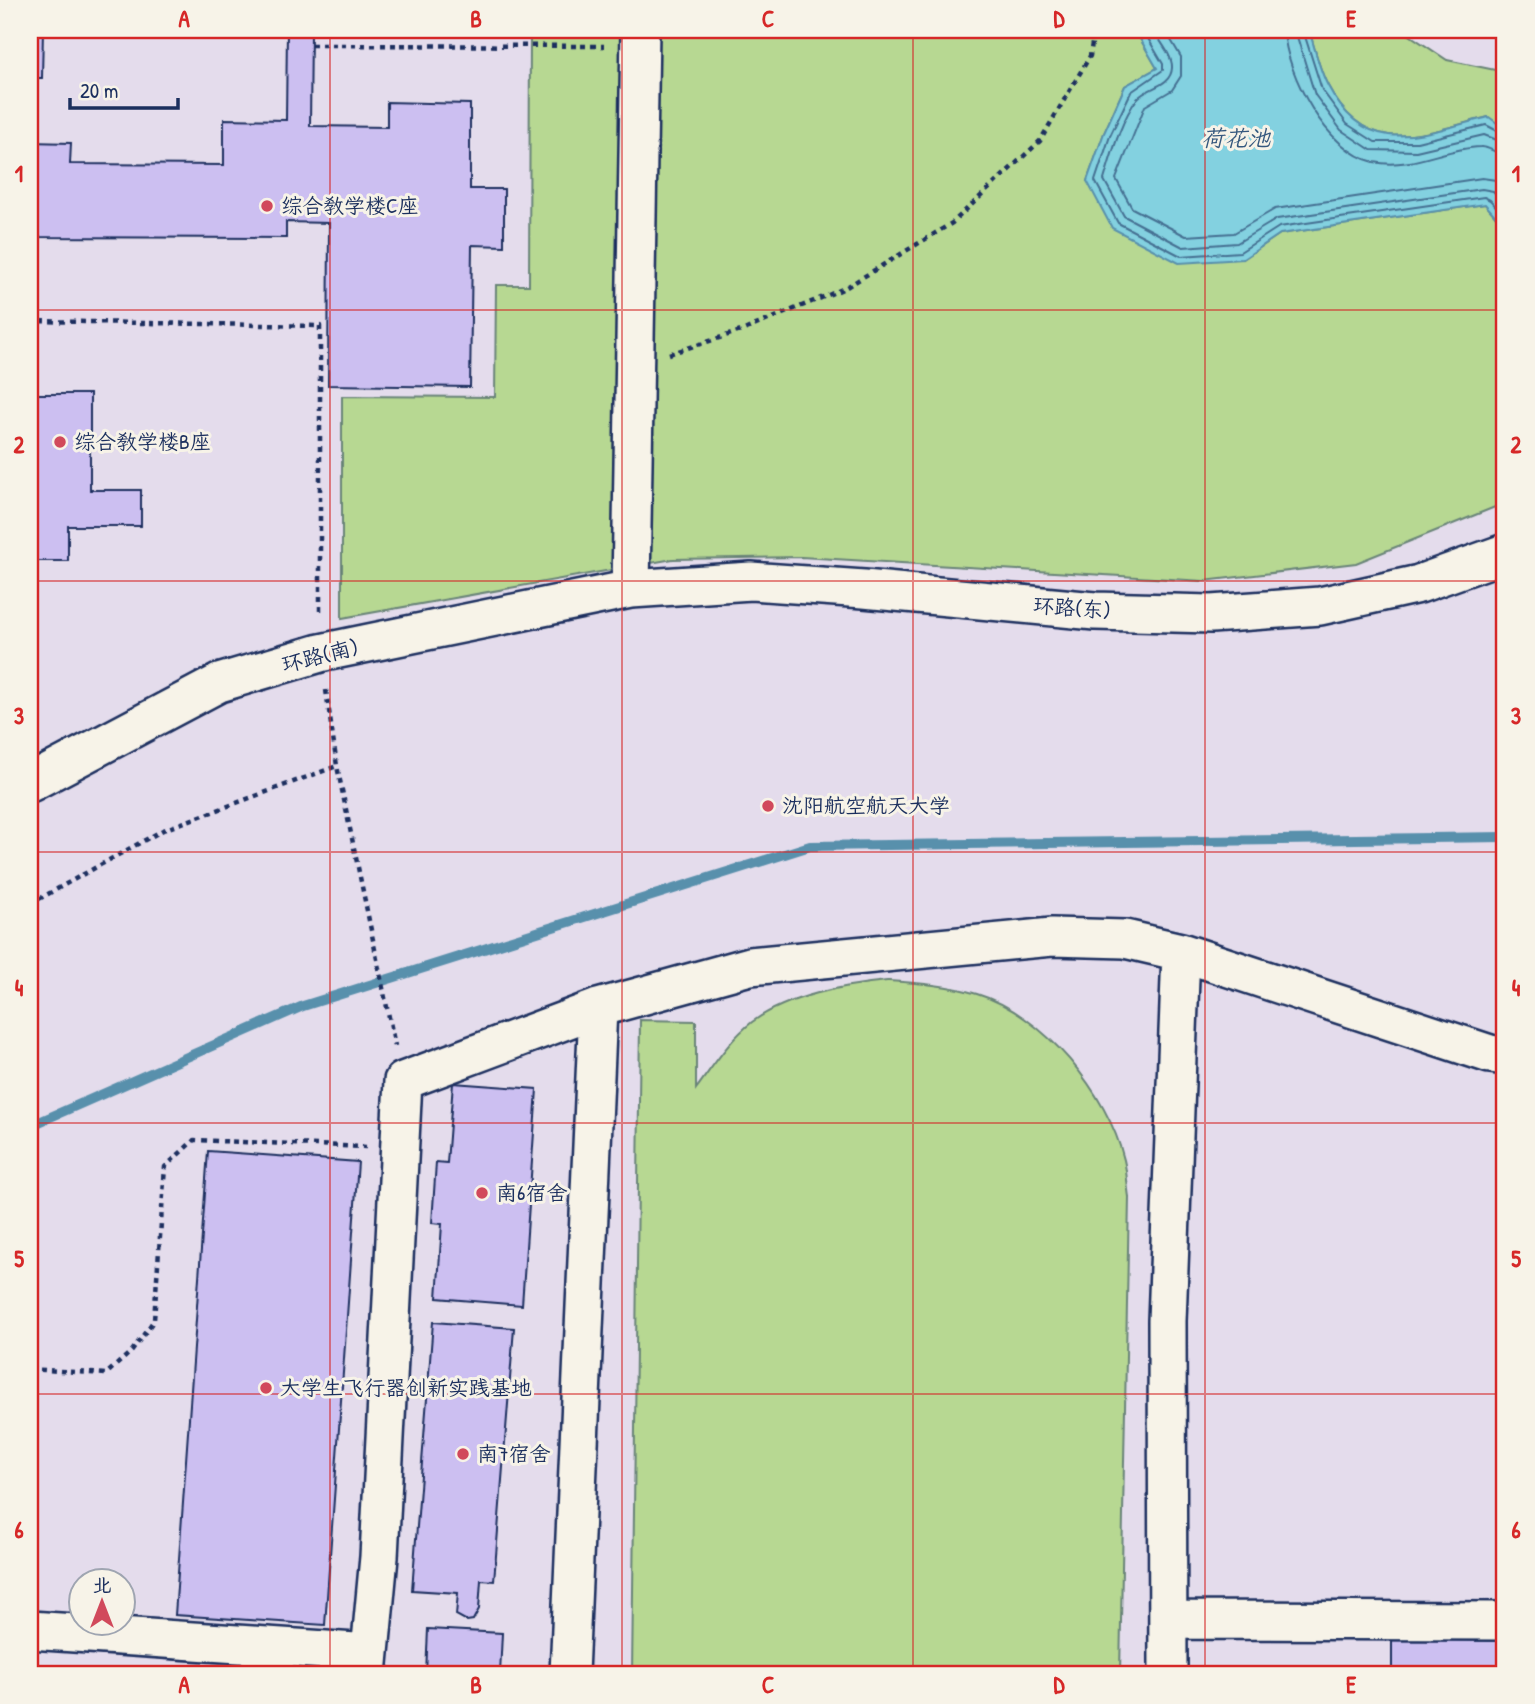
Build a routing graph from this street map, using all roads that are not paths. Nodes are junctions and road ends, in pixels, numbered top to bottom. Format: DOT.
graph roads {
  1 [pos="640,38"];
  2 [pos="1505,553"];
  3 [pos="631,589"];
  4 [pos="30,783"];
  5 [pos="1181,952"];
  6 [pos="598,1008"];
  7 [pos="1505,1056"];
  8 [pos="1168,1620"];
  9 [pos="1505,1621"];
  10 [pos="30,1630"];
  11 [pos="369,1663"];
  12 [pos="569,1674"];
  13 [pos="1168,1674"];
  1 -- 3 [label="street"];
  2 -- 3 [label="street, 环路(东)"];
  3 -- 4 [label="street, 环路(南)"];
  5 -- 6 [label="street"];
  5 -- 7 [label="street"];
  5 -- 8 [label="street"];
  6 -- 11 [label="street"];
  6 -- 12 [label="street"];
  8 -- 9 [label="street"];
  8 -- 13 [label="street"];
  10 -- 11 [label="street"];
}
